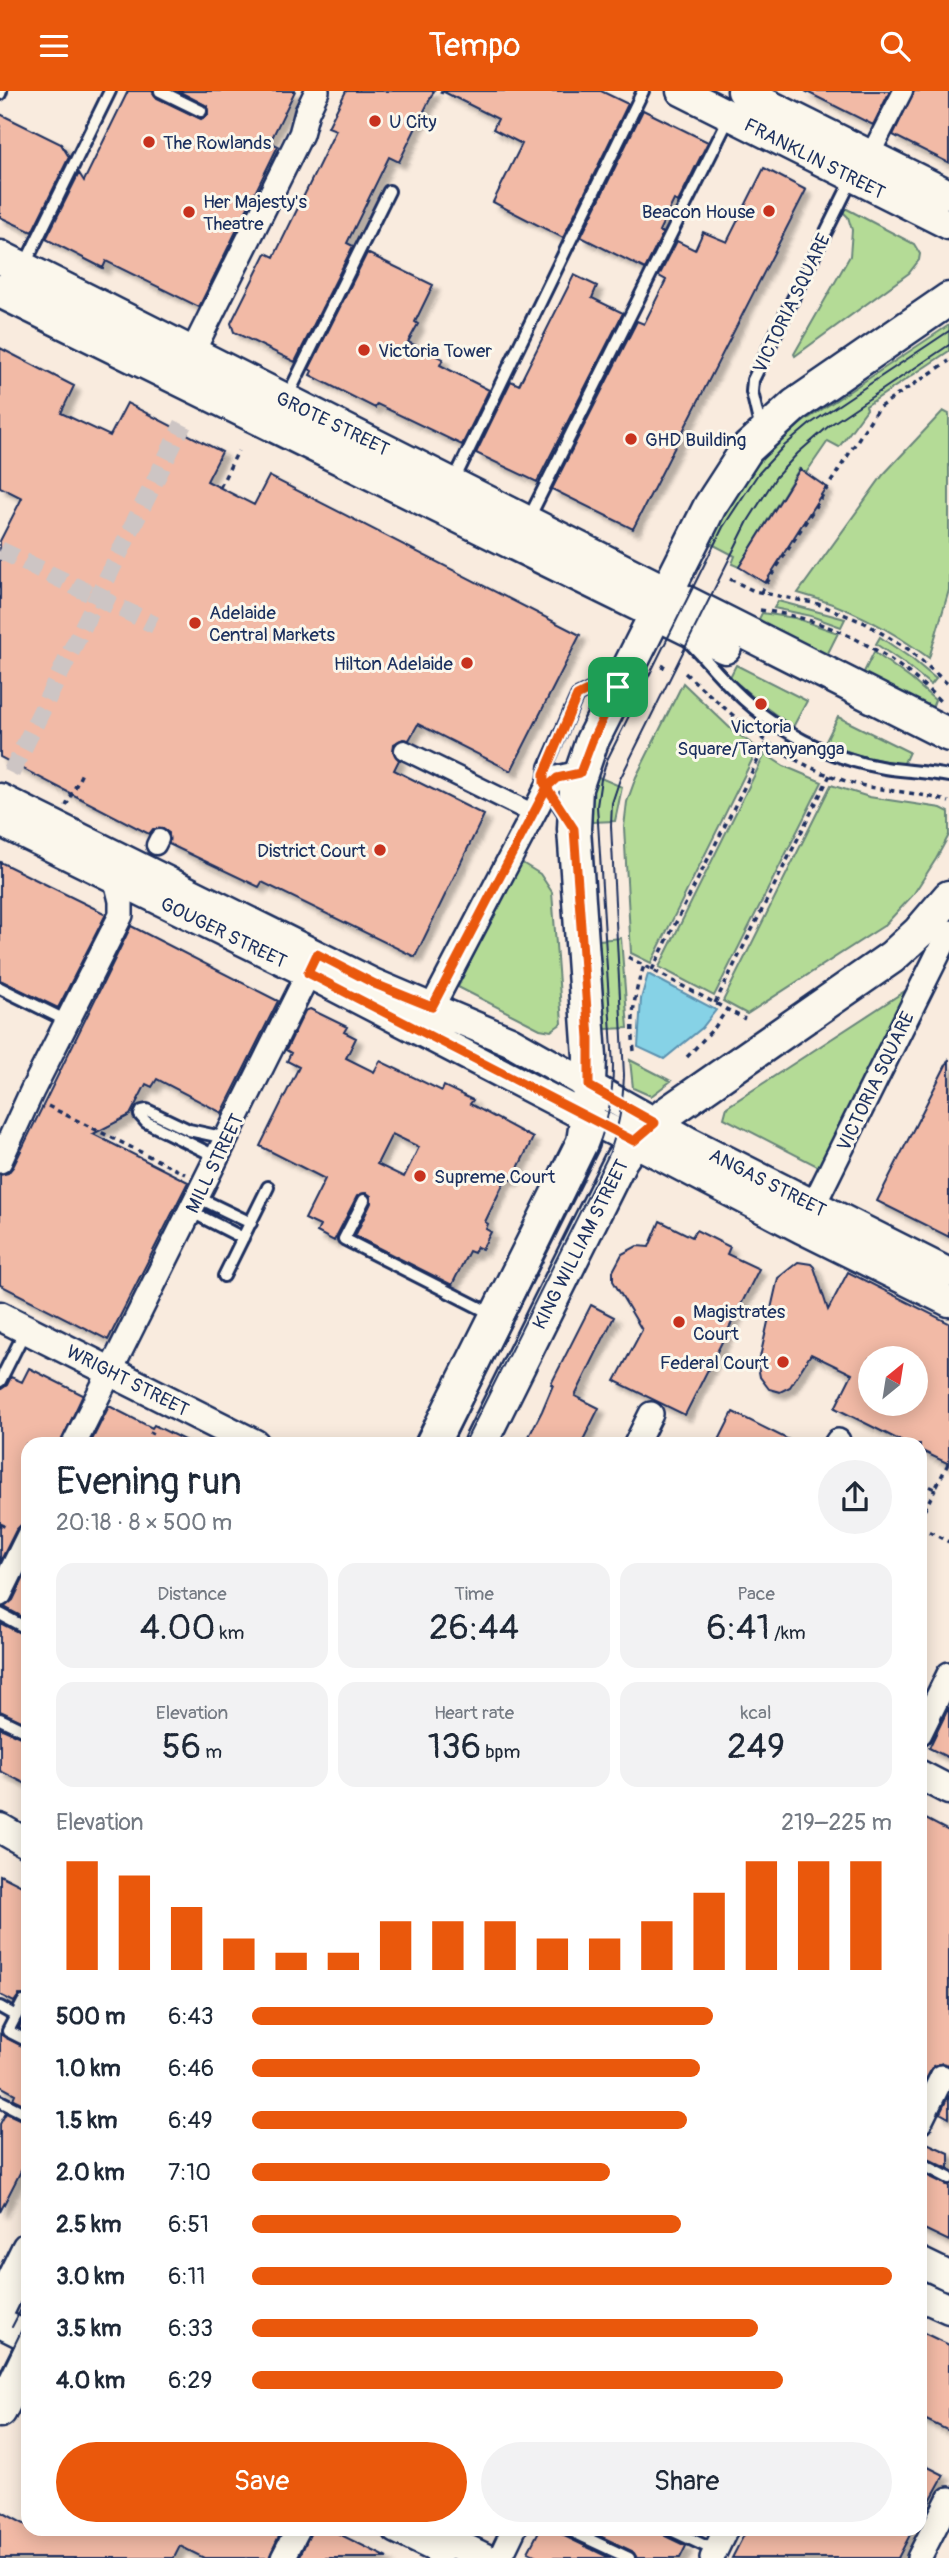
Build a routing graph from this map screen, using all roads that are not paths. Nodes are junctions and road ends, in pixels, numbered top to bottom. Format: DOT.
graph roads {
  1 [pos="110,91"];
  2 [pos="160,91"];
  3 [pos="317,91"];
  4 [pos="643,91"];
  5 [pos="681,91"];
  6 [pos="903,91"];
  7 [pos="748,102"];
  8 [pos="201,111"];
  9 [pos="870,155"];
  10 [pos="853,177"];
  11 [pos="389,191"];
  12 [pos="949,194"];
  13 [pos="949,225"];
  14 [pos="11,263"];
  15 [pos="0,291"];
  16 [pos="949,299"];
  17 [pos="186,366"];
  18 [pos="286,400"];
  19 [pos="762,433"];
  20 [pos="453,483"];
  21 [pos="528,520"];
  22 [pos="660,603"];
  23 [pos="618,687"];
  24 [pos="949,735"];
  25 [pos="404,750"];
  26 [pos="949,758"];
  27 [pos="580,773"];
  28 [pos="949,776"];
  29 [pos="547,787"];
  30 [pos="0,798"];
  31 [pos="526,810"];
  32 [pos="0,821"];
  33 [pos="574,829"];
  34 [pos="116,880"];
  35 [pos="949,897"];
  36 [pos="949,932"];
  37 [pos="313,963"];
  38 [pos="0,988"];
  39 [pos="432,1007"];
  40 [pos="67,1021"];
  41 [pos="469,1056"];
  42 [pos="588,1101"];
  43 [pos="645,1132"];
  44 [pos="221,1148"];
  45 [pos="0,1161"];
  46 [pos="268,1187"];
  47 [pos="193,1195"];
  48 [pos="364,1200"];
  49 [pos="807,1217"];
  50 [pos="251,1223"];
  51 [pos="243,1238"];
  52 [pos="949,1273"];
  53 [pos="224,1276"];
  54 [pos="949,1301"];
  55 [pos="0,1316"];
  56 [pos="496,1316"];
  57 [pos="26,1329"];
  58 [pos="110,1371"];
  59 [pos="0,1381"];
  60 [pos="651,1414"];
  61 [pos="77,1437"];
  62 [pos="241,1437"];
  63 [pos="436,1437"];
  64 [pos="483,1437"];
  65 [pos="640,1437"];
  66 [pos="21,1551"];
  67 [pos="0,1594"];
  68 [pos="0,1614"];
  69 [pos="21,1625"];
  70 [pos="949,1674"];
  71 [pos="0,1719"];
  72 [pos="927,1719"];
  73 [pos="21,1729"];
  74 [pos="927,1779"];
  75 [pos="949,1790"];
  76 [pos="0,1814"];
  77 [pos="21,1822"];
  78 [pos="0,1828"];
  79 [pos="21,1840"];
  80 [pos="21,2006"];
  81 [pos="0,2007"];
  82 [pos="16,2016"];
  83 [pos="4,2029"];
  84 [pos="21,2038"];
  85 [pos="942,2077"];
  86 [pos="0,2101"];
  87 [pos="927,2108"];
  88 [pos="21,2112"];
  89 [pos="927,2167"];
  90 [pos="949,2178"];
  91 [pos="21,2263"];
  92 [pos="927,2265"];
  93 [pos="949,2276"];
  94 [pos="927,2298"];
  95 [pos="0,2306"];
  96 [pos="949,2309"];
  97 [pos="0,2323"];
  98 [pos="21,2334"];
  99 [pos="21,2369"];
  100 [pos="0,2411"];
  101 [pos="949,2499"];
  102 [pos="294,2536"];
  103 [pos="411,2536"];
  104 [pos="440,2536"];
  105 [pos="511,2536"];
  106 [pos="583,2536"];
  107 [pos="682,2536"];
  108 [pos="723,2536"];
  109 [pos="714,2554"];
  110 [pos="283,2558"];
  111 [pos="455,2558"];
  112 [pos="485,2558"];
  113 [pos="500,2558"];
  114 [pos="629,2558"];
  115 [pos="919,2558"];
  1 -- 14 [label="lane"];
  2 -- 8 [label="lane"];
  3 -- 17 [label="street"];
  4 -- 20 [label="lane"];
  5 -- 7 [label="street, FRANKLIN STREET"];
  6 -- 9 [label="street"];
  7 -- 9 [label="street, FRANKLIN STREET"];
  7 -- 10 [label="street, FRANKLIN STREET"];
  7 -- 21 [label="lane"];
  9 -- 12 [label="street, FRANKLIN STREET"];
  10 -- 13 [label="street, FRANKLIN STREET"];
  10 -- 19 [label="lane, VICTORIA SQUARE"];
  11 -- 18 [label="lane"];
  14 -- 17 [label="main road, GROTE STREET"];
  15 -- 17 [label="main road, GROTE STREET"];
  16 -- 19 [label="main road"];
  17 -- 18 [label="main road, GROTE STREET"];
  17 -- 22 [label="main road, GROTE STREET"];
  18 -- 20 [label="main road, GROTE STREET"];
  19 -- 22 [label="main road"];
  20 -- 21 [label="main road, GROTE STREET"];
  21 -- 22 [label="main road, GROTE STREET"];
  22 -- 23 [label="main road"];
  22 -- 24 [label="main road"];
  22 -- 26 [label="main road"];
  22 -- 28 [label="lane"];
  23 -- 27 [label="main road"];
  23 -- 29 [label="lane"];
  25 -- 31 [label="street"];
  27 -- 29 [label="street"];
  27 -- 33 [label="main road"];
  29 -- 33 [label="lane"];
  29 -- 39 [label="street"];
  30 -- 37 [label="street, GOUGER STREET"];
  32 -- 34 [label="street, GOUGER STREET"];
  33 -- 42 [label="main road"];
  34 -- 37 [label="street, GOUGER STREET"];
  34 -- 40 [label="street"];
  35 -- 43 [label="main road, KING WILLIAM STREET"];
  36 -- 49 [label="street, VICTORIA SQUARE"];
  37 -- 39 [label="street, GOUGER STREET"];
  37 -- 41 [label="street, GOUGER STREET"];
  37 -- 44 [label="street, MILL STREET"];
  38 -- 40 [label="lane"];
  39 -- 41 [label="street"];
  39 -- 42 [label="street, GOUGER STREET"];
  40 -- 45 [label="street"];
  41 -- 42 [label="street, GOUGER STREET"];
  42 -- 43 [label="street, ANGAS STREET"];
  42 -- 56 [label="main road"];
  43 -- 49 [label="street, ANGAS STREET"];
  43 -- 64 [label="main road, KING WILLIAM STREET"];
  44 -- 44 [label="lane"];
  44 -- 47 [label="street, MILL STREET"];
  46 -- 50 [label="lane"];
  47 -- 50 [label="lane"];
  47 -- 51 [label="lane"];
  47 -- 58 [label="street, MILL STREET"];
  48 -- 56 [label="lane"];
  49 -- 52 [label="street, ANGAS STREET"];
  49 -- 54 [label="street, ANGAS STREET"];
  50 -- 51 [label="lane"];
  51 -- 53 [label="lane"];
  55 -- 57 [label="street, WRIGHT STREET"];
  56 -- 63 [label="main road"];
  57 -- 58 [label="street, WRIGHT STREET"];
  57 -- 59 [label="lane"];
  58 -- 61 [label="street, MILL STREET"];
  58 -- 62 [label="street, WRIGHT STREET"];
  60 -- 65 [label="street"];
  66 -- 67 [label="street"];
  68 -- 69 [label="lane"];
  70 -- 72 [label="street"];
  71 -- 73 [label="lane"];
  74 -- 75 [label="street"];
  76 -- 77 [label="street"];
  78 -- 79 [label="street"];
  80 -- 82 [label="lane"];
  81 -- 82 [label="lane"];
  82 -- 83 [label="lane"];
  83 -- 84 [label="lane"];
  85 -- 87 [label="street"];
  86 -- 88 [label="lane"];
  89 -- 90 [label="lane"];
  91 -- 95 [label="main road"];
  92 -- 93 [label="street"];
  94 -- 96 [label="street"];
  97 -- 98 [label="street"];
  99 -- 100 [label="main road"];
  101 -- 115 [label="street"];
  102 -- 110 [label="street"];
  103 -- 111 [label="street"];
  104 -- 112 [label="street"];
  105 -- 113 [label="street"];
  106 -- 114 [label="lane"];
  107 -- 109 [label="lane"];
  108 -- 109 [label="street"];
}
